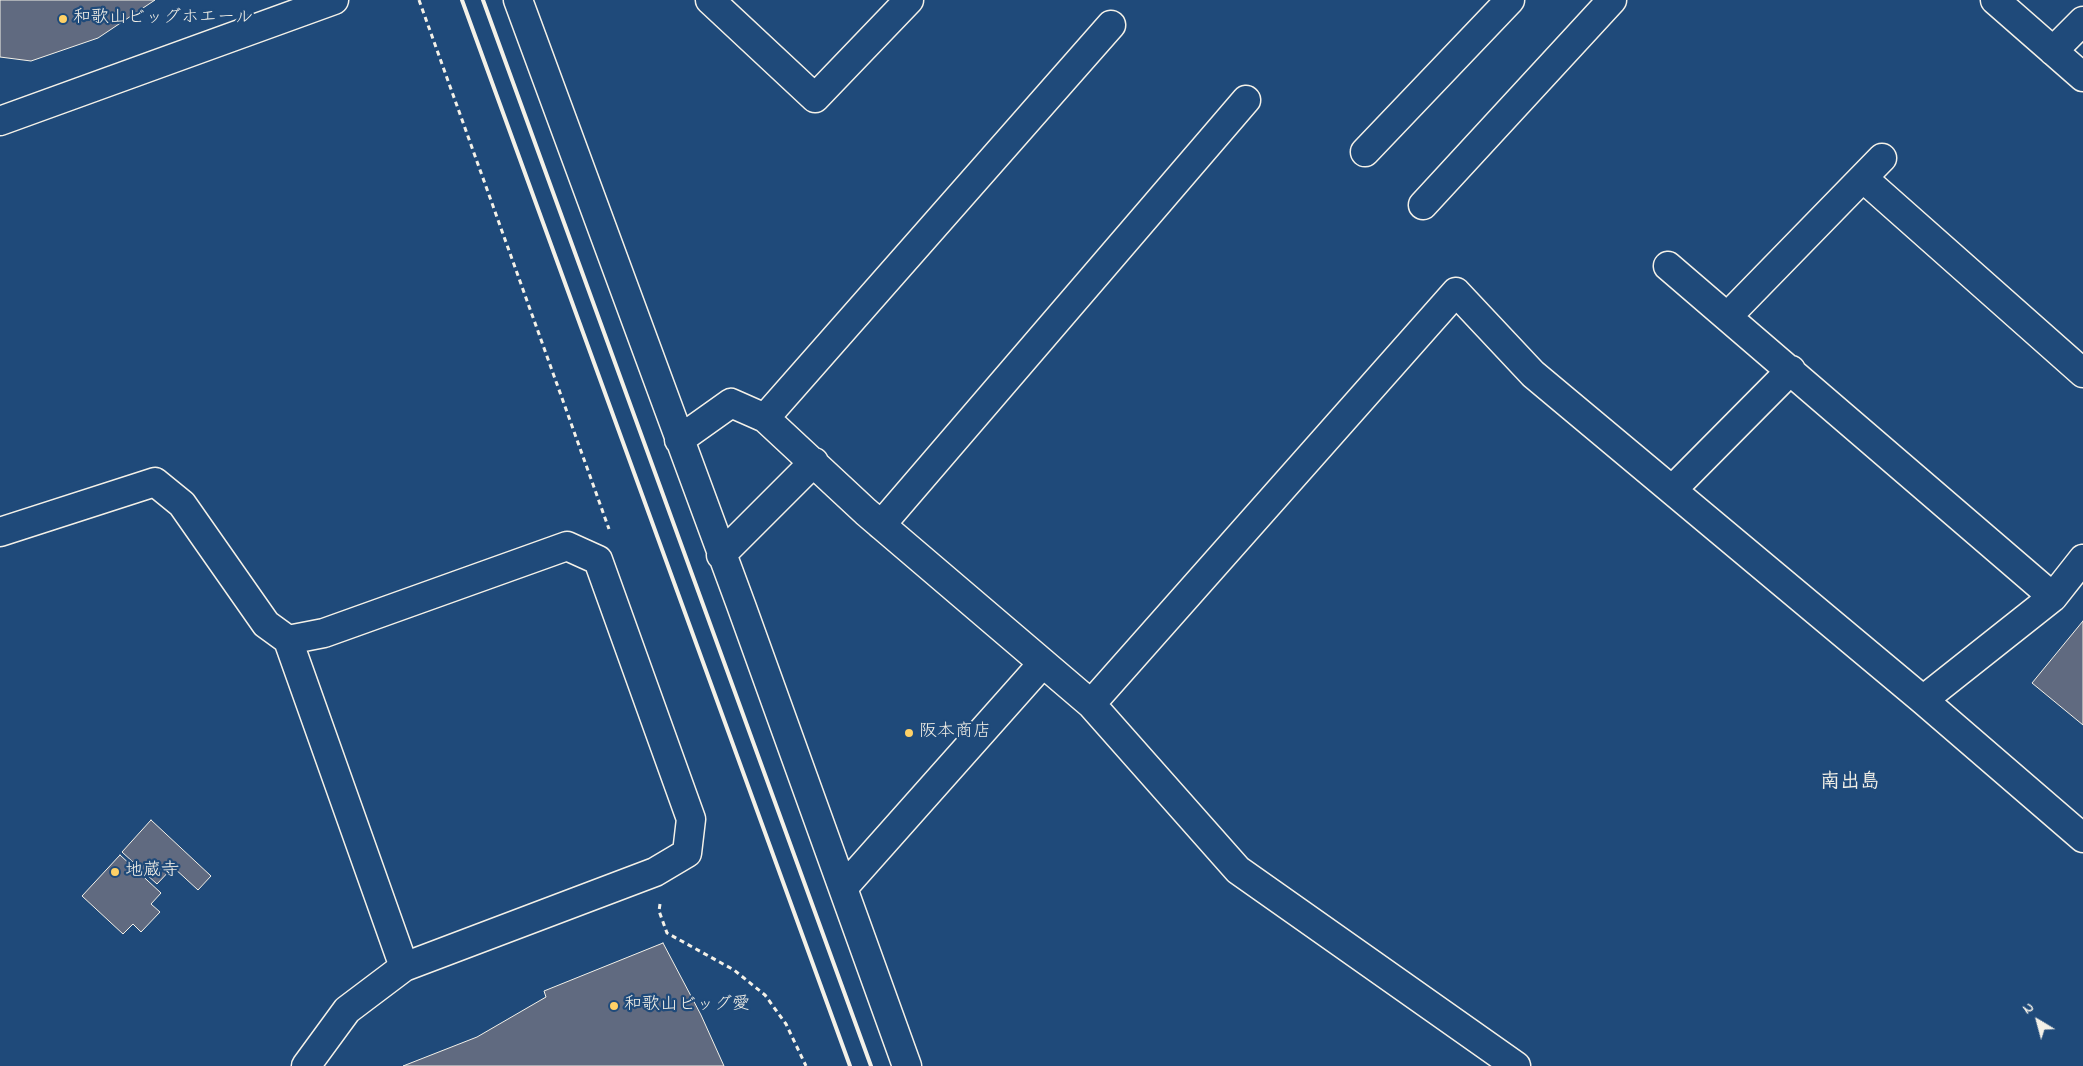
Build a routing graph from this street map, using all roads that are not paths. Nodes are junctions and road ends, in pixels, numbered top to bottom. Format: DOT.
graph roads {
  1 [pos="334,0"];
  2 [pos="518,0"];
  3 [pos="710,0"];
  4 [pos="909,0"];
  5 [pos="1510,0"];
  6 [pos="1612,0"];
  7 [pos="1995,0"];
  8 [pos="2083,21"];
  9 [pos="1111,25"];
  10 [pos="2053,51"];
  11 [pos="2083,77"];
  12 [pos="1246,100"];
  13 [pos="0,121"];
  14 [pos="1365,152"];
  15 [pos="1882,158"];
  16 [pos="1863,178"];
  17 [pos="1423,205"];
  18 [pos="1668,266"];
  19 [pos="1728,316"];
  20 [pos="1791,370"];
  21 [pos="2083,374"];
  22 [pos="765,418"];
  23 [pos="679,440"];
  24 [pos="814,462"];
  25 [pos="1672,490"];
  26 [pos="880,525"];
  27 [pos="0,532"];
  28 [pos="721,555"];
  29 [pos="2083,559"];
  30 [pos="2053,597"];
  31 [pos="288,640"];
  32 [pos="1044,664"];
  33 [pos="1923,700"];
  34 [pos="1091,704"];
  35 [pos="2083,838"];
  36 [pos="843,888"];
  37 [pos="404,967"];
  38 [pos="306,1066"];
  39 [pos="907,1066"];
  40 [pos="1516,1066"];
  1 -- 13 [label="street"];
  2 -- 23 [label="street"];
  3 -- 4 [label="street"];
  5 -- 14 [label="street"];
  6 -- 17 [label="street"];
  7 -- 10 [label="street"];
  8 -- 10 [label="street"];
  9 -- 22 [label="street"];
  10 -- 11 [label="street"];
  12 -- 26 [label="street"];
  15 -- 16 [label="street"];
  16 -- 19 [label="street"];
  16 -- 21 [label="street"];
  18 -- 19 [label="street"];
  19 -- 20 [label="street"];
  20 -- 25 [label="street"];
  20 -- 30 [label="street"];
  22 -- 23 [label="street"];
  22 -- 24 [label="street"];
  23 -- 28 [label="street"];
  24 -- 26 [label="street"];
  24 -- 28 [label="street"];
  25 -- 33 [label="street"];
  25 -- 34 [label="street"];
  26 -- 32 [label="street"];
  27 -- 31 [label="street"];
  28 -- 36 [label="street"];
  29 -- 30 [label="street"];
  30 -- 33 [label="street"];
  31 -- 37 [label="street"];
  31 -- 37 [label="street"];
  32 -- 34 [label="street"];
  32 -- 36 [label="street"];
  33 -- 35 [label="street"];
  34 -- 40 [label="street"];
  36 -- 39 [label="street"];
  37 -- 38 [label="street"];
}
